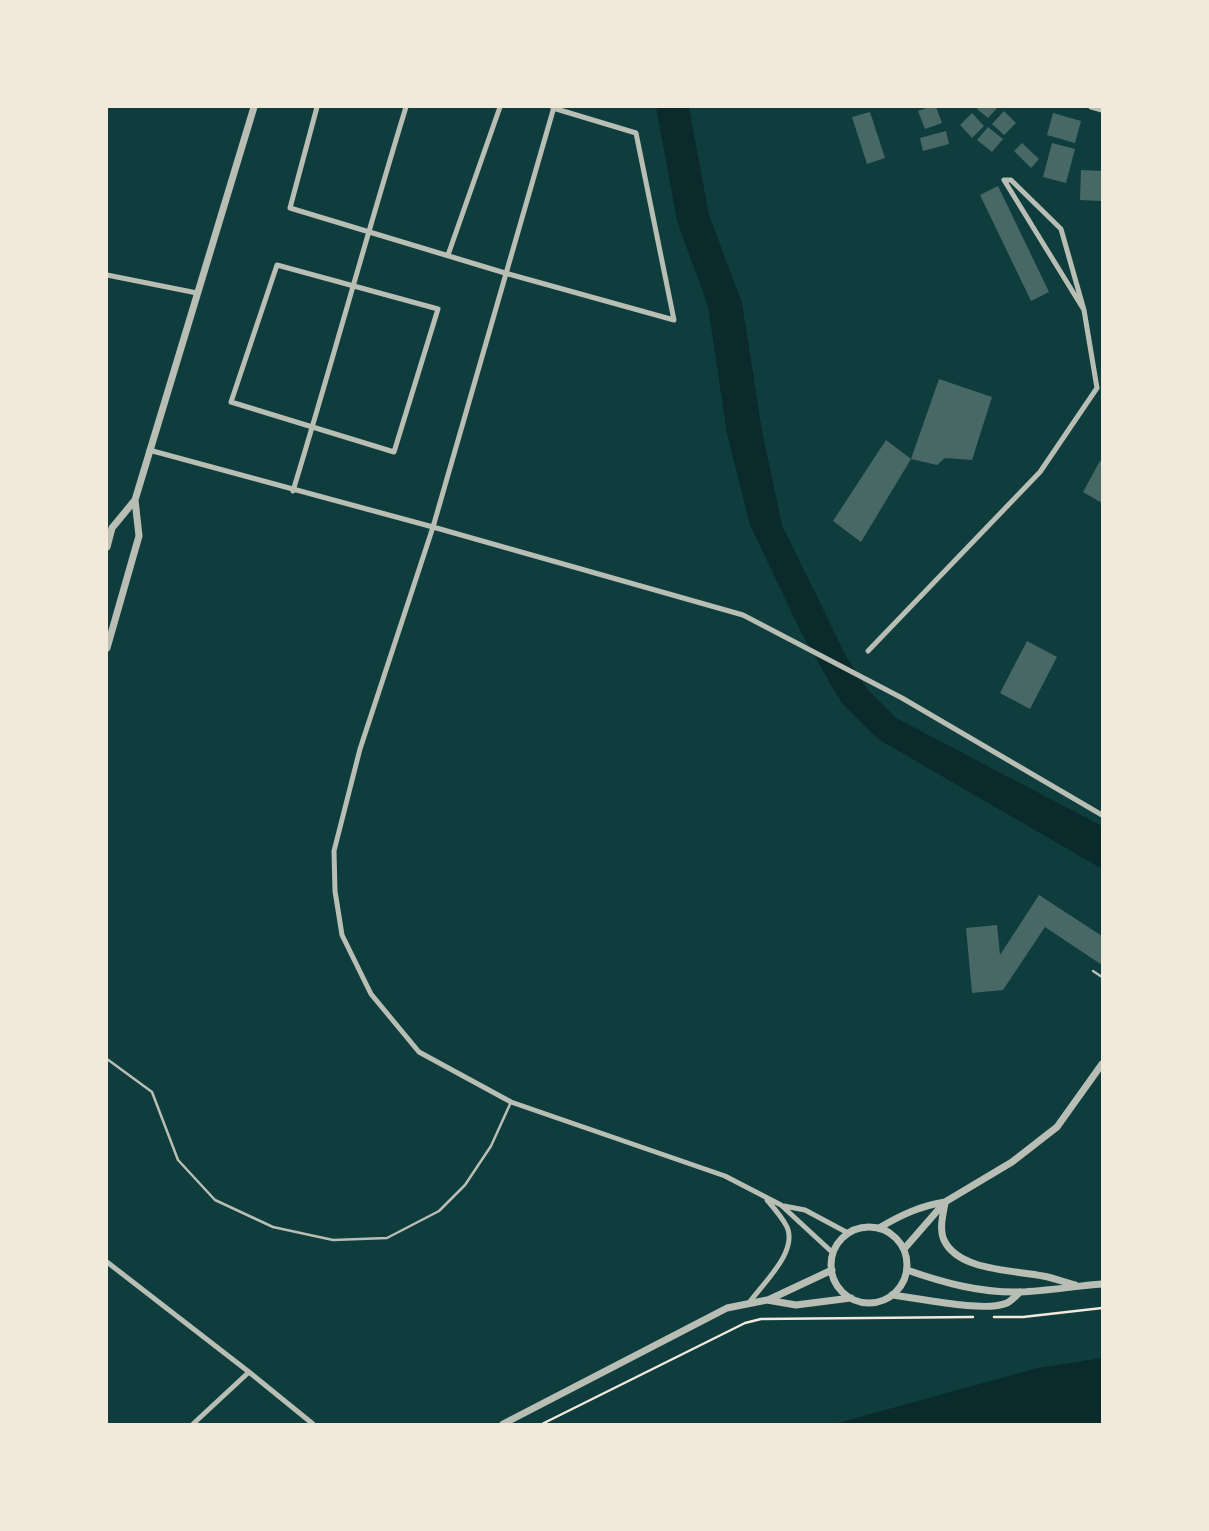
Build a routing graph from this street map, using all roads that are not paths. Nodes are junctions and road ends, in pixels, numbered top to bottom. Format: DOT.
graph roads {
  1 [pos="254,107"];
  2 [pos="317,107"];
  3 [pos="407,107"];
  4 [pos="500,107"];
  5 [pos="553,107"];
  6 [pos="1091,107"];
  7 [pos="1102,110"];
  8 [pos="367,233"];
  9 [pos="448,255"];
  10 [pos="505,273"];
  11 [pos="107,275"];
  12 [pos="354,285"];
  13 [pos="197,293"];
  14 [pos="1084,310"];
  15 [pos="1101,389"];
  16 [pos="312,428"];
  17 [pos="149,450"];
  18 [pos="293,491"];
  19 [pos="135,500"];
  20 [pos="433,527"];
  21 [pos="107,547"];
  22 [pos="107,648"];
  23 [pos="868,652"];
  24 [pos="1102,815"];
  25 [pos="1093,971"];
  26 [pos="1102,976"];
  27 [pos="107,1059"];
  28 [pos="1102,1065"];
  29 [pos="511,1102"];
  30 [pos="765,1198"];
  31 [pos="945,1202"];
  32 [pos="781,1205"];
  33 [pos="879,1228"];
  34 [pos="848,1233"];
  35 [pos="904,1249"];
  36 [pos="833,1253"];
  37 [pos="107,1262"];
  38 [pos="832,1270"];
  39 [pos="907,1270"];
  40 [pos="1102,1284"];
  41 [pos="1078,1286"];
  42 [pos="1020,1292"];
  43 [pos="892,1295"];
  44 [pos="851,1298"];
  45 [pos="767,1300"];
  46 [pos="749,1303"];
  47 [pos="249,1372"];
  48 [pos="193,1424"];
  49 [pos="313,1424"];
  50 [pos="503,1424"];
  1 -- 13 [label="street"];
  2 -- 8 [label="street"];
  3 -- 8 [label="street"];
  4 -- 9 [label="street"];
  5 -- 10 [label="street"];
  5 -- 10 [label="street"];
  6 -- 7 [label="street"];
  8 -- 9 [label="street"];
  8 -- 12 [label="street"];
  9 -- 10 [label="street"];
  10 -- 20 [label="street"];
  11 -- 13 [label="street"];
  12 -- 16 [label="street"];
  12 -- 16 [label="street"];
  12 -- 16 [label="street"];
  13 -- 17 [label="street"];
  14 -- 14 [label="street"];
  14 -- 15 [label="street"];
  15 -- 23 [label="street"];
  16 -- 18 [label="street"];
  17 -- 18 [label="street"];
  17 -- 19 [label="street"];
  18 -- 20 [label="street"];
  19 -- 21 [label="street"];
  19 -- 22 [label="street"];
  20 -- 24 [label="street"];
  20 -- 29 [label="street"];
  25 -- 26 [label="lane"];
  27 -- 29 [label="lane"];
  28 -- 31 [label="street"];
  29 -- 30 [label="street"];
  30 -- 32 [label="street"];
  30 -- 46 [label="street"];
  31 -- 33 [label="street"];
  31 -- 35 [label="street"];
  31 -- 41 [label="street"];
  32 -- 34 [label="street"];
  32 -- 36 [label="street"];
  33 -- 34 [label="street"];
  33 -- 35 [label="street"];
  34 -- 36 [label="street"];
  35 -- 39 [label="street"];
  36 -- 38 [label="street"];
  37 -- 47 [label="street"];
  38 -- 44 [label="street"];
  38 -- 45 [label="street"];
  39 -- 42 [label="street"];
  39 -- 43 [label="street"];
  40 -- 41 [label="street"];
  41 -- 42 [label="street"];
  42 -- 43 [label="street"];
  43 -- 44 [label="street"];
  44 -- 45 [label="street"];
  45 -- 46 [label="street"];
  46 -- 50 [label="street"];
  47 -- 48 [label="street"];
  47 -- 49 [label="street"];
}
